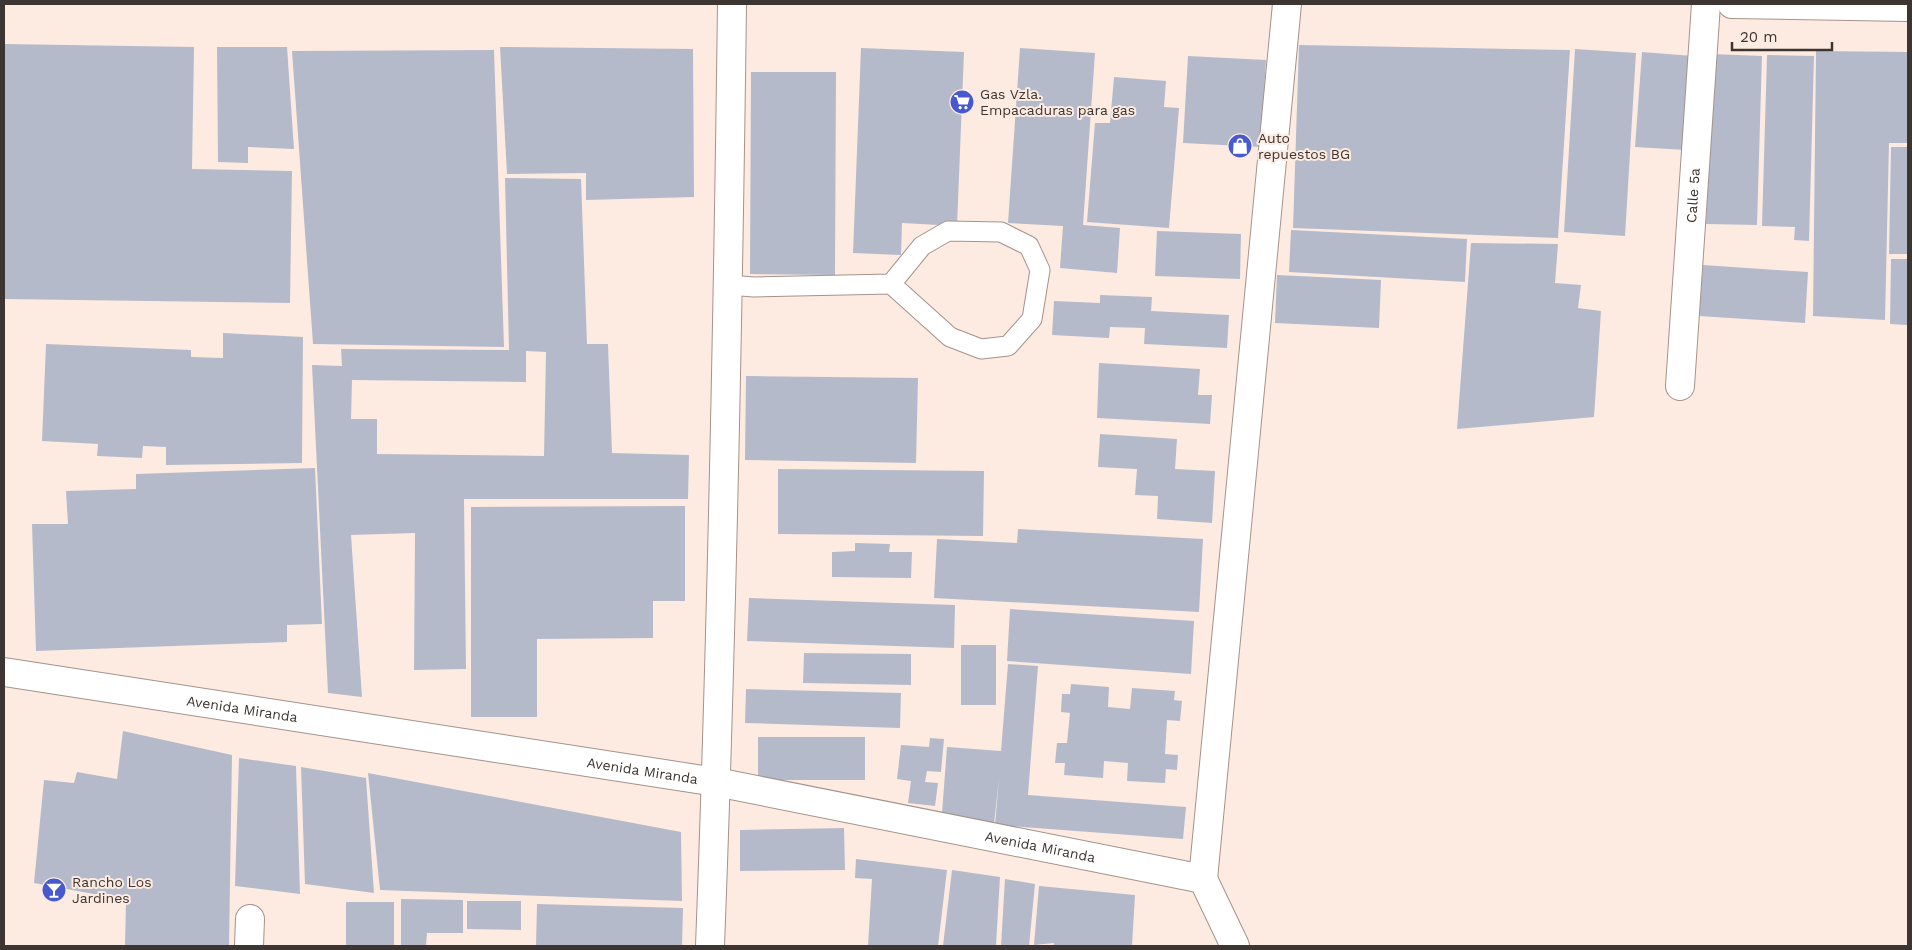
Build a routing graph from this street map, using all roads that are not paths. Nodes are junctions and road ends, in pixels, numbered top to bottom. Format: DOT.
graph roads {
  1 [pos="732,4"];
  2 [pos="1287,4"];
  3 [pos="1706,4"];
  4 [pos="1732,4"];
  5 [pos="1908,7"];
  6 [pos="891,284"];
  7 [pos="728,285"];
  8 [pos="1680,386"];
  9 [pos="4,672"];
  10 [pos="716,782"];
  11 [pos="1204,879"];
  12 [pos="250,919"];
  13 [pos="249,946"];
  14 [pos="710,946"];
  15 [pos="1235,946"];
  1 -- 7 [label="street"];
  2 -- 11 [label="street"];
  3 -- 8 [label="street, Calle 5a"];
  4 -- 5 [label="street"];
  6 -- 6 [label="lane"];
  6 -- 7 [label="lane"];
  7 -- 10 [label="street"];
  9 -- 10 [label="street, Avenida Miranda"];
  10 -- 11 [label="street, Avenida Miranda"];
  10 -- 14 [label="street"];
  11 -- 15 [label="street"];
  12 -- 13 [label="street"];
}
